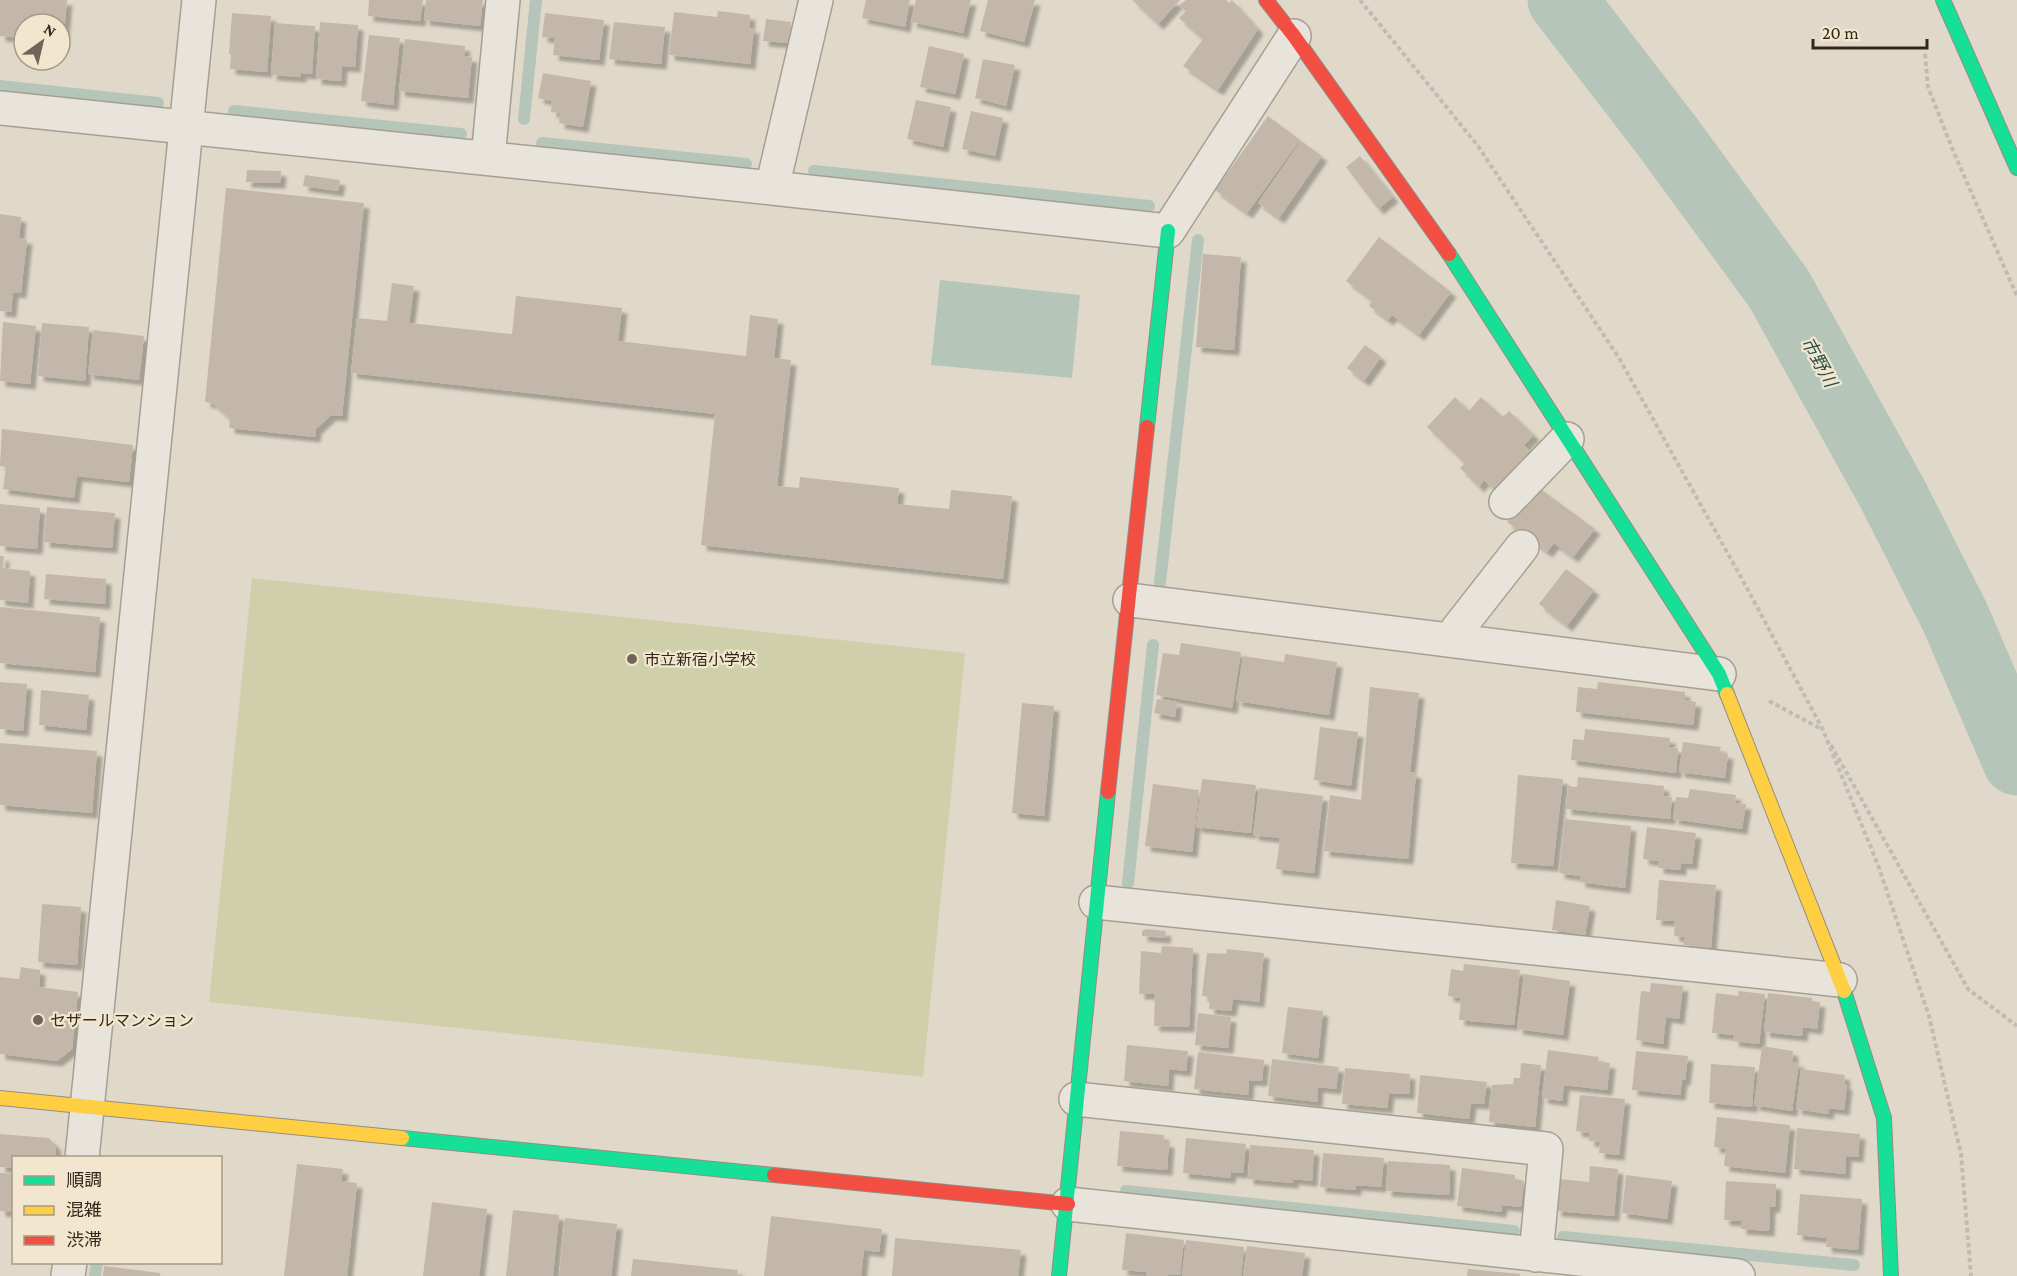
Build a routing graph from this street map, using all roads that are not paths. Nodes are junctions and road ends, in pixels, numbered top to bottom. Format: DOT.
graph roads {
  1 [pos="199,0"];
  2 [pos="503,0"];
  3 [pos="816,0"];
  4 [pos="1266,0"];
  5 [pos="1943,0"];
  6 [pos="1294,36"];
  7 [pos="0,108"];
  8 [pos="184,128"];
  9 [pos="488,158"];
  10 [pos="2017,168"];
  11 [pos="772,188"];
  12 [pos="1168,231"];
  13 [pos="1567,439"];
  14 [pos="1506,502"];
  15 [pos="1522,547"];
  16 [pos="1130,600"];
  17 [pos="1456,641"];
  18 [pos="1719,674"];
  19 [pos="1096,902"];
  20 [pos="1840,980"];
  21 [pos="0,1098"];
  22 [pos="1076,1099"];
  23 [pos="88,1106"];
  24 [pos="82,1156"];
  25 [pos="1068,1204"];
  26 [pos="1536,1255"];
  27 [pos="1059,1276"];
  28 [pos="1738,1276"];
  29 [pos="1891,1276"];
  1 -- 8 [label="street"];
  2 -- 9 [label="street"];
  3 -- 11 [label="street"];
  4 -- 6 [label="street"];
  5 -- 10 [label="street"];
  6 -- 12 [label="street"];
  6 -- 13 [label="street"];
  7 -- 8 [label="street"];
  8 -- 9 [label="street"];
  8 -- 23 [label="street"];
  9 -- 11 [label="street"];
  11 -- 12 [label="street"];
  12 -- 16 [label="street"];
  13 -- 14 [label="street"];
  13 -- 18 [label="street"];
  15 -- 17 [label="street"];
  16 -- 17 [label="street"];
  16 -- 19 [label="street"];
  17 -- 18 [label="street"];
  18 -- 20 [label="street"];
  19 -- 20 [label="street"];
  19 -- 22 [label="street"];
  20 -- 29 [label="street"];
  21 -- 23 [label="street"];
  22 -- 25 [label="street"];
  22 -- 26 [label="street"];
  23 -- 24 [label="street"];
  23 -- 25 [label="street"];
  25 -- 26 [label="street"];
  25 -- 27 [label="street"];
  26 -- 28 [label="street"];
}
